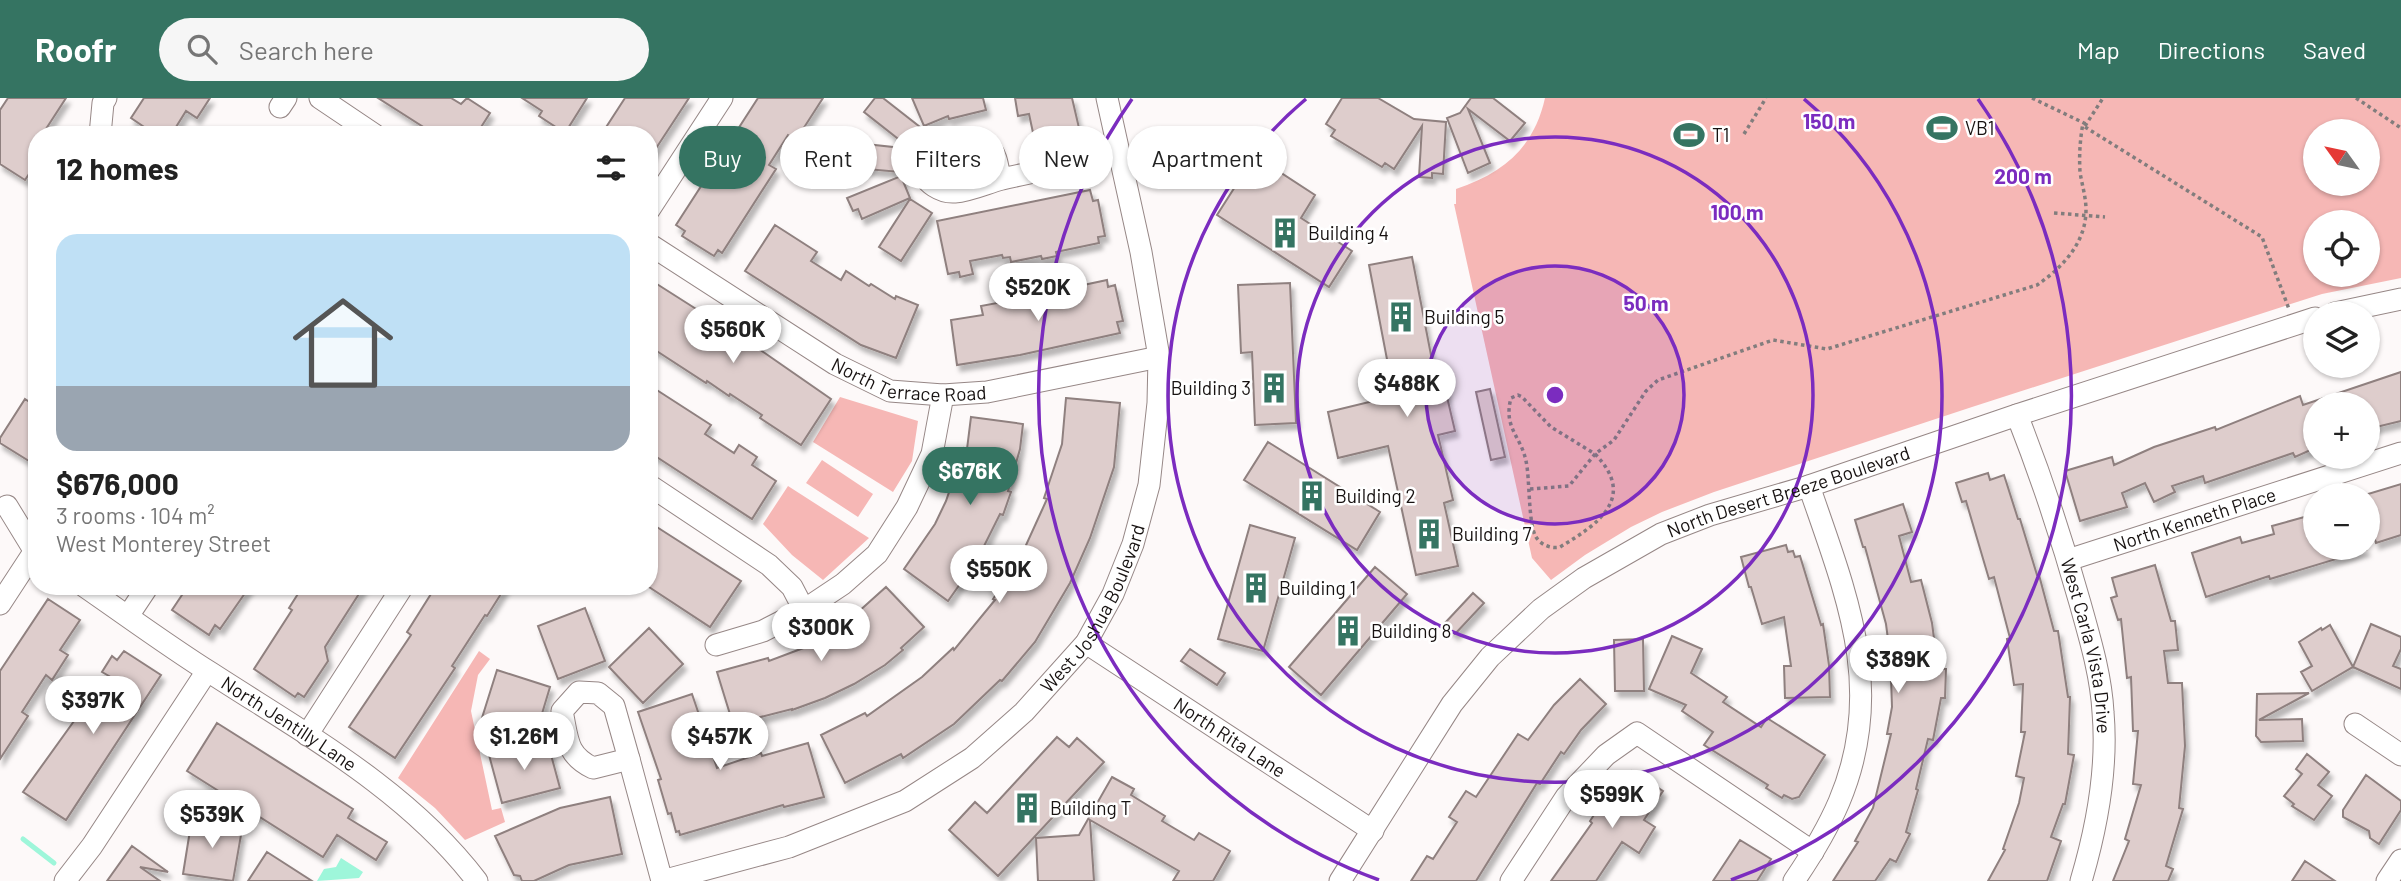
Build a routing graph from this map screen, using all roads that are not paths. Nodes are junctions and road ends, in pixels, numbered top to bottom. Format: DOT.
graph roads {
  1 [pos="106,98"];
  2 [pos="320,98"];
  3 [pos="722,98"];
  4 [pos="1107,98"];
  5 [pos="101,126"];
  6 [pos="362,126"];
  7 [pos="1119,155"];
  8 [pos="1005,178"];
  9 [pos="658,196"];
  10 [pos="658,250"];
  11 [pos="2401,299"];
  12 [pos="2380,303"];
  13 [pos="2303,321"];
  14 [pos="1159,357"];
  15 [pos="943,396"];
  16 [pos="2017,415"];
  17 [pos="2401,453"];
  18 [pos="1810,486"];
  19 [pos="658,491"];
  20 [pos="7,506"];
  21 [pos="28,542"];
  22 [pos="2068,560"];
  23 [pos="28,564"];
  24 [pos="97,595"];
  25 [pos="142,595"];
  26 [pos="397,595"];
  27 [pos="0,604"];
  28 [pos="804,610"];
  29 [pos="128,616"];
  30 [pos="1086,643"];
  31 [pos="716,645"];
  32 [pos="207,671"];
  33 [pos="2355,724"];
  34 [pos="307,735"];
  35 [pos="2401,755"];
  36 [pos="629,759"];
  37 [pos="1373,831"];
  38 [pos="1813,852"];
  39 [pos="2401,860"];
  40 [pos="65,881"];
  41 [pos="477,881"];
  42 [pos="662,881"];
  43 [pos="1340,881"];
  44 [pos="1511,881"];
  45 [pos="1794,881"];
  46 [pos="2081,881"];
  47 [pos="2388,881"];
  1 -- 5 [label="street"];
  2 -- 6 [label="street"];
  3 -- 9 [label="street"];
  4 -- 7 [label="street, West Joshua Boulevard"];
  7 -- 8 [label="street"];
  7 -- 14 [label="street, West Joshua Boulevard"];
  10 -- 15 [label="street, North Terrace Road"];
  11 -- 12 [label="street"];
  13 -- 16 [label="street, North Desert Breeze Boulevard"];
  14 -- 15 [label="street, North Terrace Road"];
  14 -- 30 [label="street, West Joshua Boulevard"];
  15 -- 28 [label="street"];
  16 -- 18 [label="street, North Desert Breeze Boulevard"];
  16 -- 22 [label="street, West Carla Vista Drive"];
  17 -- 22 [label="street, North Kenneth Place"];
  18 -- 37 [label="street, North Desert Breeze Boulevard"];
  18 -- 38 [label="street"];
  19 -- 28 [label="street"];
  20 -- 21 [label="street"];
  22 -- 46 [label="street, West Carla Vista Drive"];
  23 -- 27 [label="street"];
  24 -- 29 [label="street, North Jentilly Lane"];
  25 -- 29 [label="street"];
  26 -- 34 [label="street"];
  28 -- 31 [label="street"];
  29 -- 32 [label="street, North Jentilly Lane"];
  30 -- 37 [label="street, North Rita Lane"];
  30 -- 42 [label="street, West Joshua Boulevard"];
  32 -- 34 [label="street, North Jentilly Lane"];
  32 -- 40 [label="street"];
  33 -- 35 [label="street"];
  34 -- 41 [label="street, North Jentilly Lane"];
  36 -- 42 [label="street"];
  37 -- 43 [label="street, North Desert Breeze Boulevard"];
  38 -- 44 [label="street"];
  38 -- 45 [label="street"];
  39 -- 47 [label="street"];
}
